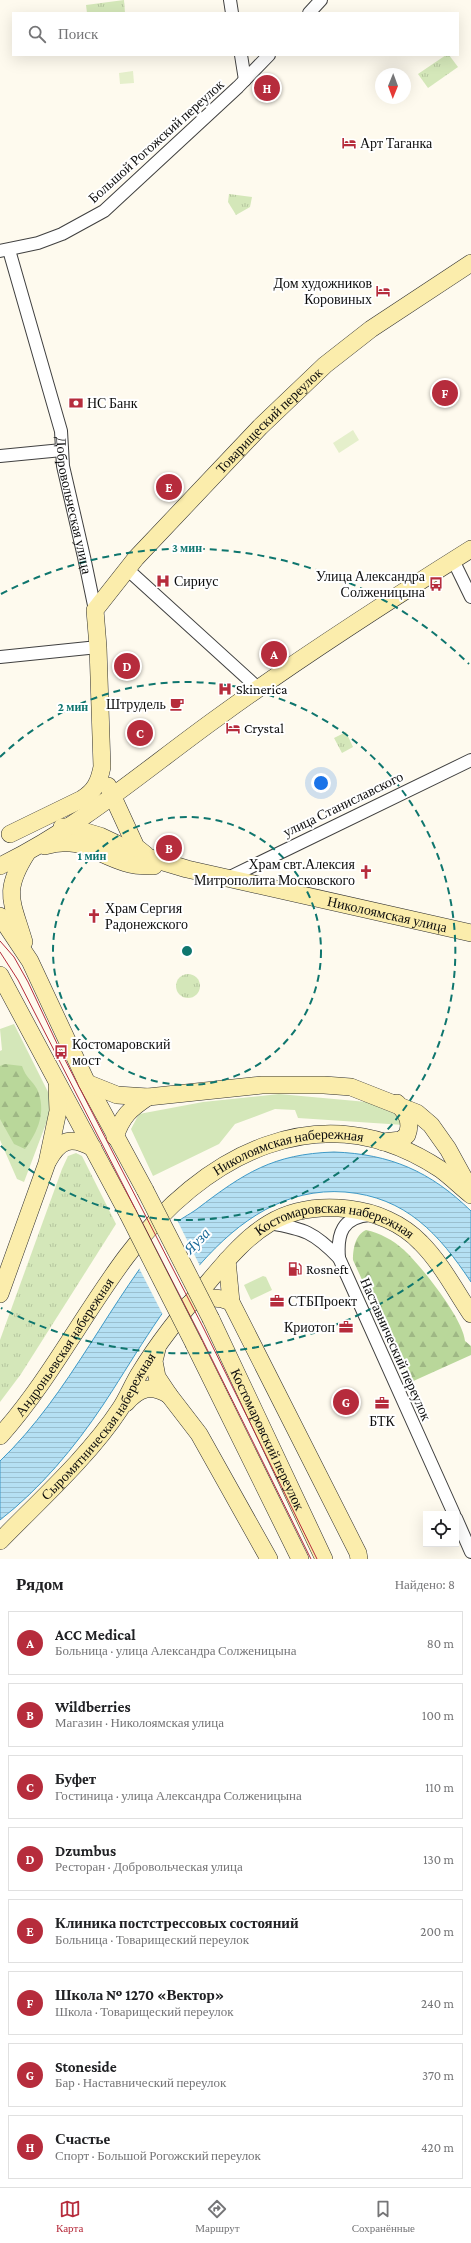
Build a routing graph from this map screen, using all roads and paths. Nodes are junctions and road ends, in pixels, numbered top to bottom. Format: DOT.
graph roads {
  1 [pos="230,0"];
  2 [pos="322,0"];
  3 [pos="232,12"];
  4 [pos="310,12"];
  5 [pos="241,56"];
  6 [pos="268,56"];
  7 [pos="245,80"];
  8 [pos="5,250"];
  9 [pos="471,263"];
  10 [pos="62,450"];
  11 [pos="0,456"];
  12 [pos="471,549"];
  13 [pos="453,560"];
  14 [pos="127,569"];
  15 [pos="471,597"];
  16 [pos="95,610"];
  17 [pos="98,647"];
  18 [pos="0,657"];
  19 [pos="258,688"];
  20 [pos="471,760"];
  21 [pos="102,767"];
  22 [pos="111,796"];
  23 [pos="70,827"];
  24 [pos="5,836"];
  25 [pos="30,851"];
  26 [pos="146,856"];
  27 [pos="0,866"];
  28 [pos="187,869"];
  29 [pos="228,878"];
  30 [pos="0,916"];
  31 [pos="471,933"];
  32 [pos="30,961"];
  33 [pos="0,975"];
  34 [pos="55,1078"];
  35 [pos="87,1083"];
  36 [pos="148,1097"];
  37 [pos="397,1103"];
  38 [pos="115,1137"];
  39 [pos="383,1142"];
  40 [pos="93,1148"];
  41 [pos="46,1163"];
  42 [pos="471,1191"];
  43 [pos="471,1195"];
  44 [pos="375,1214"];
  45 [pos="270,1222"];
  46 [pos="127,1256"];
  47 [pos="339,1258"];
  48 [pos="227,1260"];
  49 [pos="0,1294"];
  50 [pos="231,1302"];
  51 [pos="189,1304"];
  52 [pos="471,1314"];
  53 [pos="159,1343"];
  54 [pos="169,1395"];
  55 [pos="119,1410"];
  56 [pos="0,1436"];
  57 [pos="453,1511"];
  58 [pos="459,1525"];
  59 [pos="0,1541"];
  60 [pos="471,1552"];
  61 [pos="269,1559"];
  62 [pos="300,1559"];
  63 [pos="324,1559"];
  64 [pos="359,1559"];
  1 -- 3 [label="street"];
  2 -- 4 [label="street"];
  5 -- 7 [label="street"];
  6 -- 7 [label="street, Большой Рогожский переулок"];
  7 -- 8 [label="street, Большой Рогожский переулок"];
  8 -- 10 [label="street, Добровольческая улица"];
  9 -- 14 [label="main road, Товарищеский переулок"];
  10 -- 11 [label="street"];
  10 -- 16 [label="street, Добровольческая улица"];
  12 -- 13 [label="main road"];
  13 -- 15 [label="street"];
  13 -- 19 [label="main road"];
  14 -- 16 [label="main road, Товарищеский переулок"];
  14 -- 19 [label="street"];
  16 -- 17 [label="main road, Добровольческая улица"];
  17 -- 18 [label="street"];
  17 -- 21 [label="main road, Добровольческая улица"];
  19 -- 22 [label="main road"];
  20 -- 29 [label="street, улица Станиславского"];
  21 -- 22 [label="main road"];
  21 -- 24 [label="main road"];
  22 -- 23 [label="main road"];
  22 -- 26 [label="main road"];
  23 -- 24 [label="main road, Николоямская улица"];
  23 -- 25 [label="main road"];
  23 -- 26 [label="main road, Николоямская улица"];
  25 -- 27 [label="main road"];
  25 -- 28 [label="main road, Николоямская улица"];
  25 -- 32 [label="main road"];
  26 -- 28 [label="main road, Николоямская улица"];
  28 -- 29 [label="main road, Николоямская улица"];
  29 -- 31 [label="main road, Николоямская улица"];
  30 -- 32 [label="main road"];
  32 -- 35 [label="main road, Костомаровский переулок"];
  33 -- 34 [label="main road, Костомаровский переулок"];
  34 -- 40 [label="main road, Костомаровский переулок"];
  34 -- 41 [label="main road"];
  35 -- 36 [label="main road"];
  35 -- 38 [label="main road, Костомаровский переулок"];
  36 -- 37 [label="main road"];
  36 -- 38 [label="main road"];
  37 -- 39 [label="main road"];
  37 -- 42 [label="main road"];
  38 -- 63 [label="main road, Костомаровский переулок, bridge"];
  39 -- 43 [label="main road, Николоямская набережная"];
  39 -- 46 [label="main road, Николоямская набережная"];
  40 -- 41 [label="main road"];
  40 -- 62 [label="main road, Костомаровский переулок, bridge"];
  41 -- 49 [label="main road"];
  44 -- 45 [label="main road, Костомаровская набережная"];
  44 -- 47 [label="street, Наставнический переулок"];
  44 -- 52 [label="main road, Костомаровская набережная"];
  45 -- 47 [label="street"];
  45 -- 48 [label="main road, Костомаровская набережная"];
  46 -- 56 [label="main road, Андроньевская набережная"];
  47 -- 57 [label="street, Наставнический переулок"];
  48 -- 50 [label="main road"];
  48 -- 51 [label="main road, Костомаровская набережная"];
  50 -- 51 [label="main road"];
  50 -- 64 [label="main road"];
  51 -- 53 [label="main road, Сыромятническая набережная"];
  53 -- 54 [label="main road"];
  53 -- 55 [label="main road, Сыромятническая набережная"];
  54 -- 55 [label="main road"];
  54 -- 61 [label="main road"];
  55 -- 59 [label="main road, Сыромятническая набережная"];
  58 -- 60 [label="street"];
}
